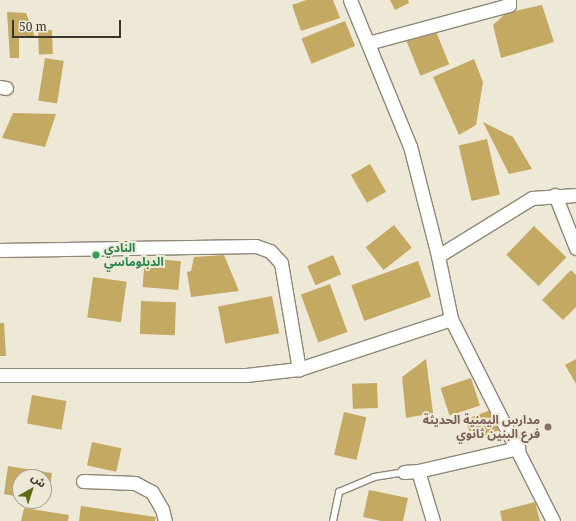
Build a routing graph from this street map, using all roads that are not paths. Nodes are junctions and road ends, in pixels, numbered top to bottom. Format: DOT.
graph roads {
  1 [pos="350,0"];
  2 [pos="509,0"];
  3 [pos="368,42"];
  4 [pos="555,195"];
  5 [pos="576,195"];
  6 [pos="576,248"];
  7 [pos="0,250"];
  8 [pos="438,256"];
  9 [pos="451,320"];
  10 [pos="299,368"];
  11 [pos="0,375"];
  12 [pos="518,448"];
  13 [pos="418,471"];
  14 [pos="404,472"];
  15 [pos="83,481"];
  16 [pos="165,521"];
  17 [pos="333,521"];
  18 [pos="432,521"];
  19 [pos="553,521"];
  1 -- 3 [label="street"];
  2 -- 3 [label="street"];
  3 -- 8 [label="street"];
  4 -- 5 [label="street"];
  4 -- 6 [label="street"];
  4 -- 8 [label="street"];
  7 -- 10 [label="street"];
  8 -- 9 [label="street"];
  9 -- 10 [label="street"];
  9 -- 12 [label="street"];
  10 -- 11 [label="street"];
  12 -- 13 [label="street"];
  12 -- 19 [label="street"];
  13 -- 14 [label="street"];
  13 -- 18 [label="street"];
  14 -- 17 [label="lane"];
  15 -- 16 [label="street"];
}
